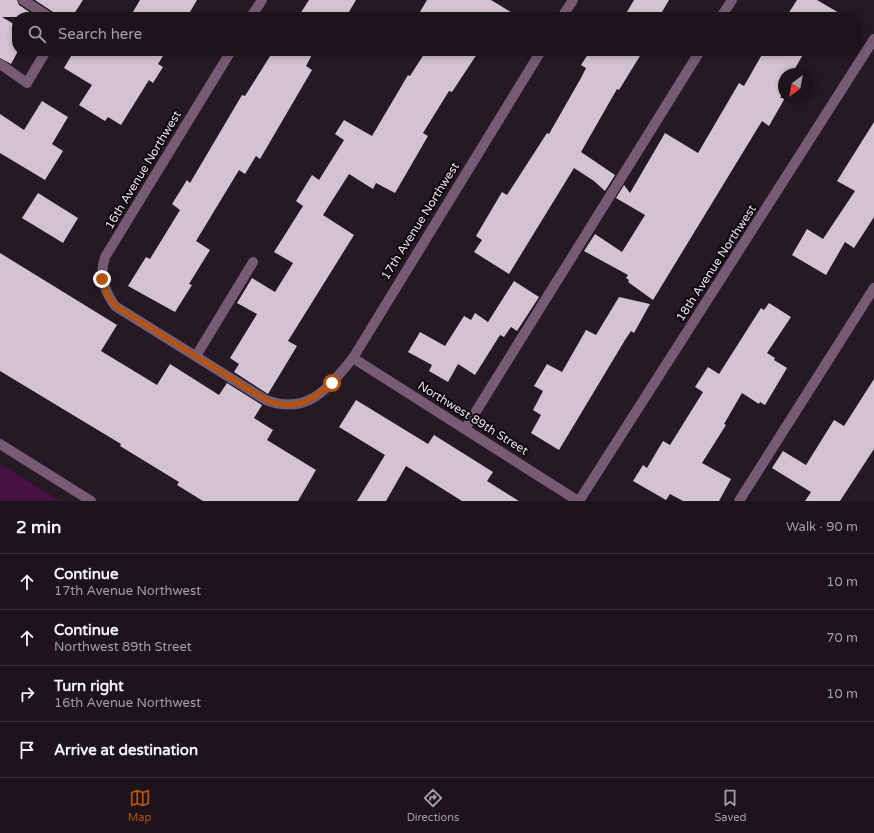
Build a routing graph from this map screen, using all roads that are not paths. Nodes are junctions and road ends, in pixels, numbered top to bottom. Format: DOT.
graph roads {
  1 [pos="23,0"];
  2 [pos="262,0"];
  3 [pos="573,0"];
  4 [pos="732,0"];
  5 [pos="41,12"];
  6 [pos="254,12"];
  7 [pos="565,12"];
  8 [pos="724,12"];
  9 [pos="874,39"];
  10 [pos="43,56"];
  11 [pos="228,56"];
  12 [pos="538,56"];
  13 [pos="697,56"];
  14 [pos="0,64"];
  15 [pos="253,262"];
  16 [pos="874,288"];
  17 [pos="196,356"];
  18 [pos="353,358"];
  19 [pos="465,429"];
  20 [pos="0,444"];
  21 [pos="91,501"];
  22 [pos="579,501"];
  23 [pos="739,501"];
  1 -- 5 [label="street"];
  2 -- 6 [label="street"];
  3 -- 7 [label="street"];
  4 -- 8 [label="street"];
  9 -- 22 [label="street, 18th Avenue Northwest"];
  10 -- 14 [label="street"];
  11 -- 17 [label="street, 16th Avenue Northwest"];
  12 -- 18 [label="street, 17th Avenue Northwest"];
  13 -- 19 [label="street"];
  15 -- 17 [label="street"];
  16 -- 23 [label="street"];
  17 -- 18 [label="street, 17th Avenue Northwest"];
  18 -- 19 [label="street, Northwest 89th Street"];
  19 -- 22 [label="street, Northwest 89th Street"];
  20 -- 21 [label="street"];
}
